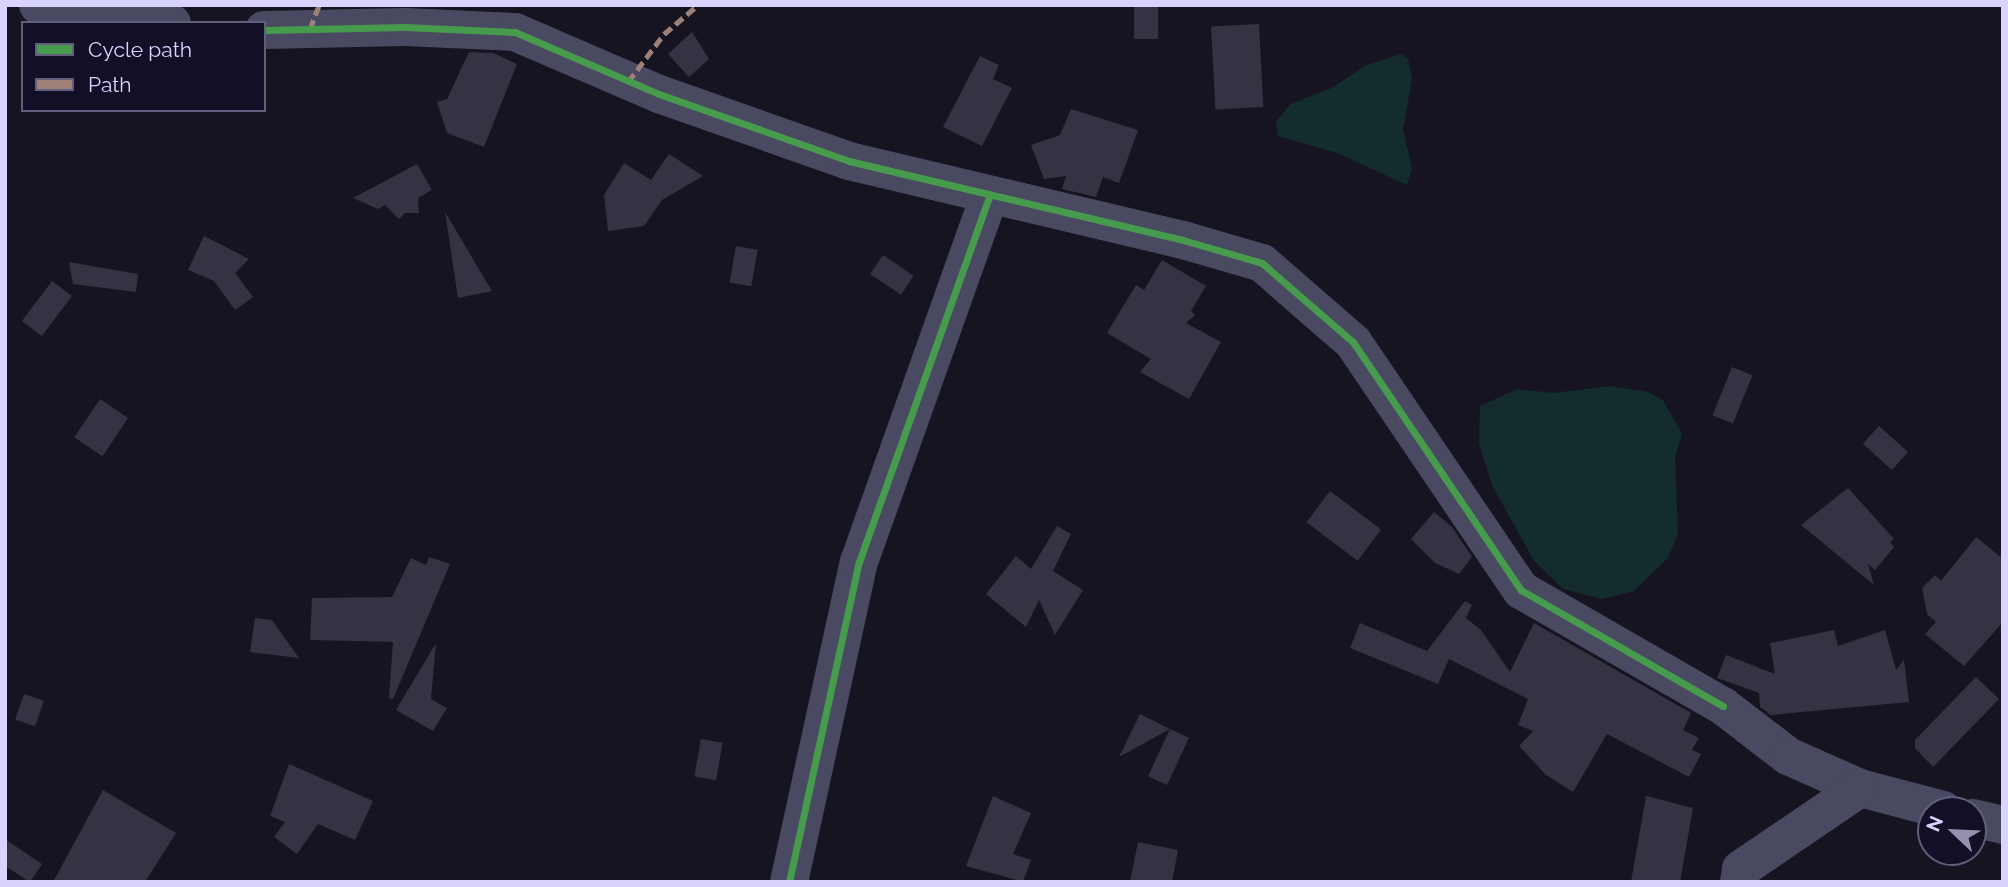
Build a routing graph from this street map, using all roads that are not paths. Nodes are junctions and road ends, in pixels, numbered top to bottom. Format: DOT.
graph roads {
  1 [pos="38,5"];
  2 [pos="157,21"];
  3 [pos="266,30"];
  4 [pos="989,196"];
  5 [pos="1860,788"];
  6 [pos="1917,803"];
  7 [pos="789,882"];
  8 [pos="1739,882"];
  1 -- 2 [label="street"];
  3 -- 4 [label="street"];
  4 -- 5 [label="street"];
  4 -- 7 [label="street"];
  5 -- 6 [label="street"];
  5 -- 8 [label="street"];
}
